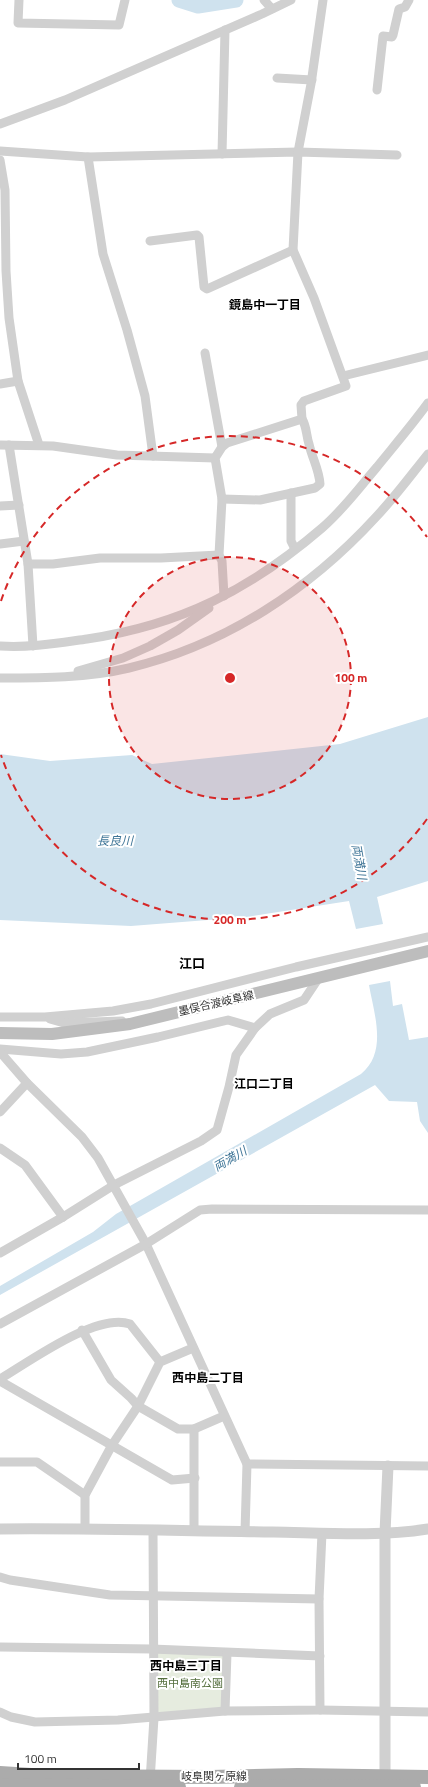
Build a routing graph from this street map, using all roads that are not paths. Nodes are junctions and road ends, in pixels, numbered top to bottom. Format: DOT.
graph roads {
  1 [pos="19,0"];
  2 [pos="125,0"];
  3 [pos="264,0"];
  4 [pos="291,0"];
  5 [pos="323,0"];
  6 [pos="409,0"];
  7 [pos="272,10"];
  8 [pos="225,30"];
  9 [pos="277,78"];
  10 [pos="312,80"];
  11 [pos="377,90"];
  12 [pos="0,124"];
  13 [pos="0,151"];
  14 [pos="298,152"];
  15 [pos="222,154"];
  16 [pos="396,155"];
  17 [pos="88,157"];
  18 [pos="0,160"];
  19 [pos="150,241"];
  20 [pos="293,250"];
  21 [pos="205,353"];
  22 [pos="428,355"];
  23 [pos="343,376"];
  24 [pos="18,381"];
  25 [pos="0,384"];
  26 [pos="428,403"];
  27 [pos="302,419"];
  28 [pos="4,445"];
  29 [pos="39,445"];
  30 [pos="222,448"];
  31 [pos="428,454"];
  32 [pos="153,456"];
  33 [pos="216,458"];
  34 [pos="291,493"];
  35 [pos="222,499"];
  36 [pos="19,505"];
  37 [pos="0,506"];
  38 [pos="24,541"];
  39 [pos="0,544"];
  40 [pos="295,549"];
  41 [pos="219,555"];
  42 [pos="28,564"];
  43 [pos="220,598"];
  44 [pos="0,646"];
  45 [pos="33,646"];
  46 [pos="54,677"];
  47 [pos="0,678"];
  48 [pos="428,937"];
  49 [pos="428,951"];
  50 [pos="318,979"];
  51 [pos="0,1017"];
  52 [pos="45,1017"];
  53 [pos="130,1024"];
  54 [pos="255,1028"];
  55 [pos="0,1033"];
  56 [pos="0,1051"];
  57 [pos="27,1083"];
  58 [pos="0,1112"];
  59 [pos="0,1148"];
  60 [pos="116,1188"];
  61 [pos="428,1210"];
  62 [pos="64,1218"];
  63 [pos="145,1242"];
  64 [pos="0,1253"];
  65 [pos="0,1324"];
  66 [pos="82,1330"];
  67 [pos="193,1348"];
  68 [pos="160,1362"];
  69 [pos="0,1380"];
  70 [pos="138,1406"];
  71 [pos="224,1416"];
  72 [pos="194,1429"];
  73 [pos="112,1445"];
  74 [pos="0,1462"];
  75 [pos="247,1464"];
  76 [pos="388,1466"];
  77 [pos="428,1466"];
  78 [pos="194,1478"];
  79 [pos="85,1495"];
  80 [pos="85,1528"];
  81 [pos="0,1529"];
  82 [pos="428,1529"];
  83 [pos="152,1531"];
  84 [pos="194,1531"];
  85 [pos="245,1532"];
  86 [pos="322,1533"];
  87 [pos="385,1533"];
  88 [pos="0,1577"];
  89 [pos="152,1596"];
  90 [pos="319,1599"];
  91 [pos="0,1647"];
  92 [pos="152,1649"];
  93 [pos="227,1653"];
  94 [pos="320,1656"];
  95 [pos="320,1710"];
  96 [pos="384,1710"];
  97 [pos="225,1711"];
  98 [pos="0,1712"];
  99 [pos="428,1712"];
  100 [pos="154,1718"];
  101 [pos="0,1773"];
  102 [pos="428,1773"];
  103 [pos="428,1776"];
  104 [pos="385,1781"];
  105 [pos="150,1783"];
  106 [pos="0,1785"];
  107 [pos="179,1787"];
  108 [pos="241,1787"];
  109 [pos="414,1787"];
  1 -- 2 [label="street"];
  3 -- 7 [label="street"];
  4 -- 7 [label="street"];
  5 -- 10 [label="street"];
  6 -- 11 [label="street"];
  7 -- 8 [label="street"];
  8 -- 12 [label="street"];
  8 -- 15 [label="street"];
  9 -- 10 [label="street"];
  10 -- 14 [label="street"];
  13 -- 17 [label="street"];
  14 -- 15 [label="street"];
  14 -- 16 [label="street"];
  14 -- 20 [label="street"];
  15 -- 17 [label="street"];
  17 -- 32 [label="street"];
  18 -- 24 [label="street"];
  19 -- 20 [label="street"];
  20 -- 23 [label="street"];
  21 -- 30 [label="street"];
  22 -- 23 [label="street"];
  23 -- 27 [label="street"];
  24 -- 25 [label="street"];
  24 -- 29 [label="street"];
  26 -- 40 [label="street"];
  27 -- 30 [label="street"];
  27 -- 34 [label="street"];
  28 -- 29 [label="street"];
  28 -- 36 [label="street"];
  29 -- 32 [label="street"];
  30 -- 33 [label="street"];
  31 -- 46 [label="street"];
  32 -- 33 [label="street"];
  33 -- 35 [label="street"];
  34 -- 35 [label="street"];
  34 -- 40 [label="street"];
  35 -- 41 [label="street"];
  36 -- 37 [label="street"];
  36 -- 38 [label="street"];
  38 -- 39 [label="street"];
  38 -- 42 [label="street"];
  40 -- 43 [label="street"];
  41 -- 42 [label="street"];
  41 -- 43 [label="street"];
  42 -- 45 [label="street"];
  43 -- 45 [label="street"];
  43 -- 46 [label="street"];
  44 -- 45 [label="street"];
  46 -- 47 [label="street"];
  48 -- 52 [label="street"];
  49 -- 50 [label="main road, 墨俣合渡岐阜線"];
  50 -- 53 [label="main road, 墨俣合渡岐阜線"];
  50 -- 54 [label="street"];
  51 -- 52 [label="street"];
  52 -- 53 [label="street"];
  53 -- 55 [label="main road, 墨俣合渡岐阜線"];
  54 -- 56 [label="street"];
  54 -- 60 [label="street"];
  56 -- 57 [label="street"];
  57 -- 58 [label="street"];
  57 -- 60 [label="street"];
  59 -- 62 [label="street"];
  60 -- 62 [label="street"];
  60 -- 63 [label="street"];
  61 -- 63 [label="street"];
  62 -- 64 [label="street"];
  63 -- 65 [label="street"];
  63 -- 67 [label="street"];
  66 -- 68 [label="street"];
  66 -- 69 [label="street"];
  66 -- 70 [label="street"];
  67 -- 68 [label="street"];
  67 -- 71 [label="street"];
  68 -- 70 [label="street"];
  69 -- 73 [label="street"];
  70 -- 72 [label="street"];
  70 -- 73 [label="street"];
  71 -- 72 [label="street"];
  71 -- 75 [label="street"];
  72 -- 78 [label="street"];
  73 -- 78 [label="street"];
  73 -- 79 [label="street"];
  74 -- 79 [label="street"];
  75 -- 76 [label="street"];
  75 -- 85 [label="street"];
  76 -- 77 [label="street"];
  76 -- 87 [label="street"];
  78 -- 84 [label="street"];
  79 -- 80 [label="street"];
  80 -- 81 [label="street"];
  80 -- 83 [label="street"];
  82 -- 87 [label="street"];
  83 -- 84 [label="street"];
  83 -- 89 [label="street"];
  84 -- 85 [label="street"];
  85 -- 86 [label="street"];
  86 -- 87 [label="street"];
  86 -- 90 [label="street"];
  87 -- 96 [label="street"];
  88 -- 89 [label="street"];
  89 -- 90 [label="street"];
  89 -- 92 [label="street"];
  90 -- 94 [label="street"];
  91 -- 92 [label="street"];
  92 -- 93 [label="street"];
  92 -- 100 [label="street"];
  93 -- 94 [label="street"];
  93 -- 97 [label="street"];
  94 -- 95 [label="street"];
  95 -- 96 [label="street"];
  95 -- 97 [label="street"];
  96 -- 99 [label="street"];
  96 -- 104 [label="street"];
  97 -- 100 [label="street"];
  98 -- 100 [label="street"];
  100 -- 105 [label="street"];
  101 -- 105 [label="main road, 岐阜関ヶ原線"];
  102 -- 104 [label="street"];
  103 -- 104 [label="main road, 岐阜関ヶ原線"];
  104 -- 105 [label="main road, 岐阜関ヶ原線"];
  104 -- 108 [label="main road, 岐阜関ヶ原線"];
  104 -- 109 [label="main road, 岐阜関ヶ原線"];
  105 -- 106 [label="main road, 岐阜関ヶ原線"];
  105 -- 107 [label="main road, 岐阜関ヶ原線"];
}
